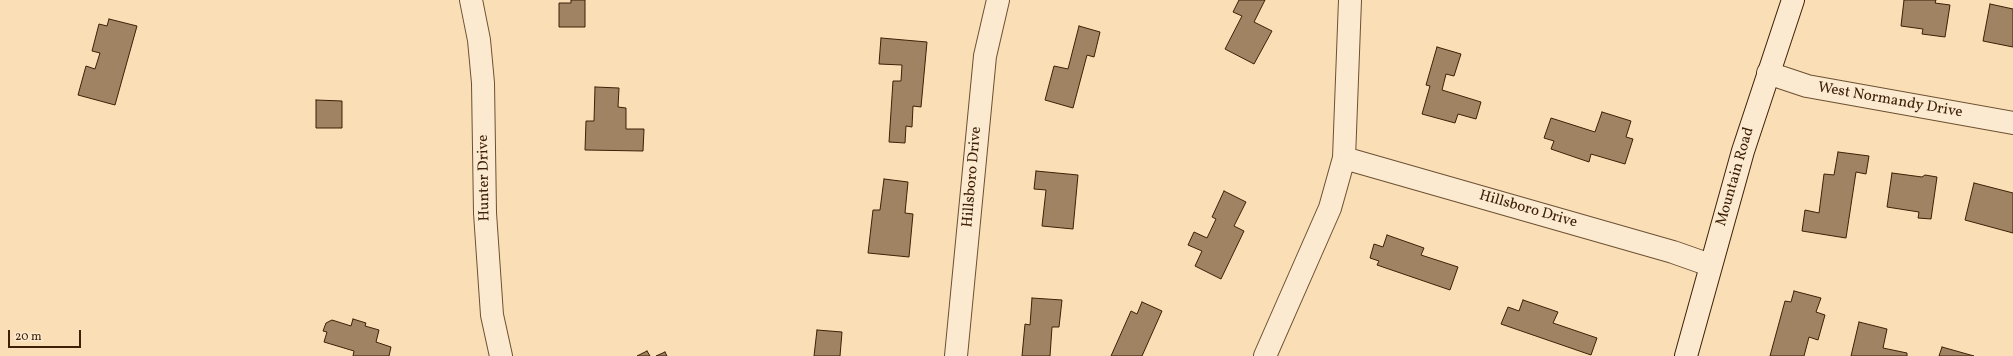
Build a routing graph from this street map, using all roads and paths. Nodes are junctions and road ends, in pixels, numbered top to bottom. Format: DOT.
graph roads {
  1 [pos="471,0"];
  2 [pos="998,0"];
  3 [pos="1350,0"];
  4 [pos="1793,0"];
  5 [pos="1768,73"];
  6 [pos="2013,123"];
  7 [pos="1344,158"];
  8 [pos="1710,265"];
  9 [pos="501,356"];
  10 [pos="956,356"];
  11 [pos="1265,356"];
  12 [pos="1686,356"];
  1 -- 9 [label="street, Hunter Drive"];
  2 -- 10 [label="street, Hillsboro Drive"];
  3 -- 7 [label="street"];
  4 -- 5 [label="street, Mountain Road"];
  5 -- 6 [label="street, West Normandy Drive"];
  5 -- 8 [label="street, Mountain Road"];
  7 -- 8 [label="street, Hillsboro Drive"];
  7 -- 11 [label="street"];
  8 -- 12 [label="street, Mountain Road"];
}
